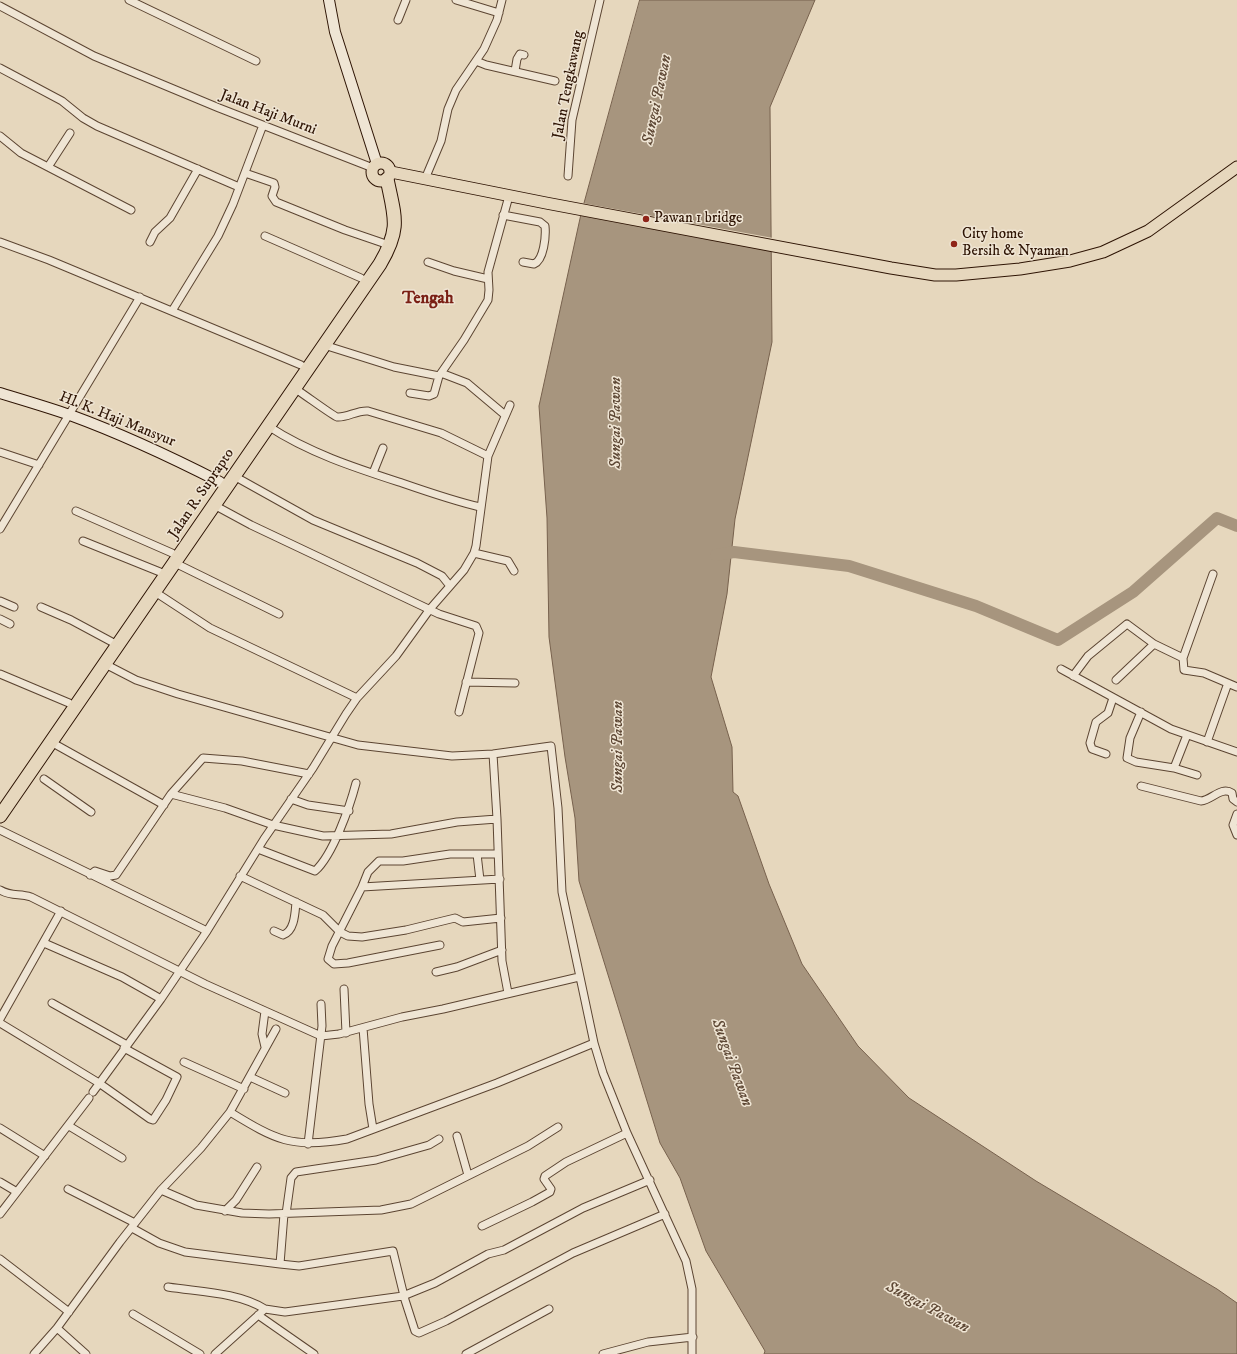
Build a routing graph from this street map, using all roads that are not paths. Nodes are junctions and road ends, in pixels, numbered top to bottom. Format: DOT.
graph roads {
  1 [pos="129,0"];
  2 [pos="329,0"];
  3 [pos="406,0"];
  4 [pos="456,0"];
  5 [pos="502,0"];
  6 [pos="600,0"];
  7 [pos="0,6"];
  8 [pos="499,13"];
  9 [pos="398,20"];
  10 [pos="524,55"];
  11 [pos="476,60"];
  12 [pos="256,61"];
  13 [pos="0,68"];
  14 [pos="515,71"];
  15 [pos="555,81"];
  16 [pos="263,125"];
  17 [pos="70,133"];
  18 [pos="0,136"];
  19 [pos="375,166"];
  20 [pos="48,167"];
  21 [pos="1237,167"];
  22 [pos="198,169"];
  23 [pos="1237,170"];
  24 [pos="245,173"];
  25 [pos="568,176"];
  26 [pos="385,177"];
  27 [pos="425,179"];
  28 [pos="240,187"];
  29 [pos="509,196"];
  30 [pos="131,210"];
  31 [pos="503,215"];
  32 [pos="265,236"];
  33 [pos="0,242"];
  34 [pos="150,242"];
  35 [pos="383,243"];
  36 [pos="428,262"];
  37 [pos="523,262"];
  38 [pos="361,278"];
  39 [pos="488,279"];
  40 [pos="140,298"];
  41 [pos="172,311"];
  42 [pos="324,345"];
  43 [pos="301,365"];
  44 [pos="440,375"];
  45 [pos="294,388"];
  46 [pos="0,393"];
  47 [pos="410,393"];
  48 [pos="510,405"];
  49 [pos="70,415"];
  50 [pos="505,415"];
  51 [pos="271,418"];
  52 [pos="383,448"];
  53 [pos="0,452"];
  54 [pos="488,456"];
  55 [pos="39,465"];
  56 [pos="373,474"];
  57 [pos="234,476"];
  58 [pos="220,482"];
  59 [pos="214,505"];
  60 [pos="480,507"];
  61 [pos="76,511"];
  62 [pos="3,518"];
  63 [pos="0,529"];
  64 [pos="83,540"];
  65 [pos="177,553"];
  66 [pos="474,553"];
  67 [pos="514,571"];
  68 [pos="160,572"];
  69 [pos="1213,574"];
  70 [pos="450,586"];
  71 [pos="155,592"];
  72 [pos="0,601"];
  73 [pos="14,607"];
  74 [pos="41,607"];
  75 [pos="430,609"];
  76 [pos="279,614"];
  77 [pos="0,619"];
  78 [pos="10,624"];
  79 [pos="112,642"];
  80 [pos="1154,644"];
  81 [pos="1184,658"];
  82 [pos="105,664"];
  83 [pos="1061,669"];
  84 [pos="0,674"];
  85 [pos="1073,676"];
  86 [pos="1116,680"];
  87 [pos="466,682"];
  88 [pos="515,683"];
  89 [pos="1228,684"];
  90 [pos="1237,687"];
  91 [pos="358,698"];
  92 [pos="1113,698"];
  93 [pos="69,703"];
  94 [pos="459,712"];
  95 [pos="1141,712"];
  96 [pos="1187,735"];
  97 [pos="332,737"];
  98 [pos="51,742"];
  99 [pos="1207,742"];
  100 [pos="1237,752"];
  101 [pos="38,754"];
  102 [pos="493,754"];
  103 [pos="1106,754"];
  104 [pos="1174,768"];
  105 [pos="309,774"];
  106 [pos="1197,775"];
  107 [pos="38,776"];
  108 [pos="356,783"];
  109 [pos="1141,786"];
  110 [pos="171,794"];
  111 [pos="291,799"];
  112 [pos="0,802"];
  113 [pos="1237,802"];
  114 [pos="164,805"];
  115 [pos="349,811"];
  116 [pos="91,812"];
  117 [pos="1237,814"];
  118 [pos="0,816"];
  119 [pos="497,819"];
  120 [pos="273,825"];
  121 [pos="0,830"];
  122 [pos="1237,835"];
  123 [pos="337,836"];
  124 [pos="258,849"];
  125 [pos="477,854"];
  126 [pos="498,854"];
  127 [pos="90,875"];
  128 [pos="240,876"];
  129 [pos="500,879"];
  130 [pos="480,880"];
  131 [pos="362,887"];
  132 [pos="0,890"];
  133 [pos="296,902"];
  134 [pos="61,912"];
  135 [pos="501,918"];
  136 [pos="207,931"];
  137 [pos="274,931"];
  138 [pos="340,932"];
  139 [pos="44,943"];
  140 [pos="440,944"];
  141 [pos="502,950"];
  142 [pos="181,970"];
  143 [pos="436,972"];
  144 [pos="579,977"];
  145 [pos="344,990"];
  146 [pos="508,993"];
  147 [pos="161,1000"];
  148 [pos="52,1003"];
  149 [pos="321,1004"];
  150 [pos="265,1011"];
  151 [pos="0,1019"];
  152 [pos="0,1023"];
  153 [pos="278,1024"];
  154 [pos="363,1028"];
  155 [pos="346,1033"];
  156 [pos="320,1036"];
  157 [pos="594,1043"];
  158 [pos="126,1047"];
  159 [pos="265,1047"];
  160 [pos="184,1062"];
  161 [pos="250,1077"];
  162 [pos="99,1084"];
  163 [pos="244,1089"];
  164 [pos="285,1093"];
  165 [pos="230,1112"];
  166 [pos="69,1126"];
  167 [pos="558,1127"];
  168 [pos="0,1128"];
  169 [pos="373,1129"];
  170 [pos="627,1133"];
  171 [pos="457,1136"];
  172 [pos="439,1139"];
  173 [pos="308,1144"];
  174 [pos="46,1156"];
  175 [pos="122,1158"];
  176 [pos="257,1168"];
  177 [pos="468,1174"];
  178 [pos="650,1180"];
  179 [pos="0,1182"];
  180 [pos="68,1189"];
  181 [pos="161,1190"];
  182 [pos="17,1192"];
  183 [pos="225,1211"];
  184 [pos="0,1214"];
  185 [pos="285,1214"];
  186 [pos="665,1214"];
  187 [pos="133,1225"];
  188 [pos="482,1226"];
  189 [pos="0,1259"];
  190 [pos="280,1264"];
  191 [pos="168,1287"];
  192 [pos="403,1296"];
  193 [pos="265,1309"];
  194 [pos="549,1309"];
  195 [pos="69,1312"];
  196 [pos="133,1314"];
  197 [pos="258,1315"];
  198 [pos="57,1328"];
  199 [pos="694,1337"];
  200 [pos="34,1354"];
  201 [pos="86,1354"];
  202 [pos="200,1354"];
  203 [pos="215,1354"];
  204 [pos="314,1354"];
  205 [pos="466,1354"];
  206 [pos="603,1354"];
  207 [pos="692,1354"];
  1 -- 12 [label="street"];
  2 -- 19 [label="street"];
  3 -- 9 [label="street"];
  4 -- 8 [label="street"];
  5 -- 8 [label="street"];
  6 -- 25 [label="street, Jalan Tengkawang"];
  7 -- 16 [label="street, Jalan Haji Murni"];
  8 -- 11 [label="street"];
  10 -- 14 [label="street"];
  11 -- 14 [label="street"];
  11 -- 27 [label="street"];
  13 -- 22 [label="street"];
  14 -- 15 [label="street"];
  16 -- 19 [label="street, Jalan Haji Murni"];
  16 -- 24 [label="street"];
  17 -- 20 [label="street"];
  18 -- 20 [label="street"];
  19 -- 26 [label="main road"];
  19 -- 26 [label="main road"];
  20 -- 30 [label="street"];
  21 -- 23 [label="street"];
  21 -- 29 [label="main road"];
  22 -- 28 [label="street"];
  22 -- 34 [label="street"];
  24 -- 28 [label="street"];
  24 -- 35 [label="street"];
  26 -- 27 [label="main road"];
  26 -- 35 [label="highway, Jalan R. Suprapto"];
  26 -- 42 [label="highway, Jalan R. Suprapto"];
  27 -- 29 [label="main road"];
  28 -- 41 [label="street"];
  29 -- 31 [label="street"];
  31 -- 37 [label="street"];
  31 -- 39 [label="street"];
  32 -- 38 [label="street"];
  33 -- 40 [label="street"];
  35 -- 38 [label="highway, Jalan R. Suprapto"];
  36 -- 39 [label="street"];
  38 -- 43 [label="highway, Jalan R. Suprapto"];
  39 -- 44 [label="street"];
  40 -- 41 [label="street"];
  40 -- 49 [label="street"];
  41 -- 43 [label="street"];
  42 -- 44 [label="street"];
  42 -- 45 [label="highway, Jalan R. Suprapto"];
  43 -- 51 [label="highway, Jalan R. Suprapto"];
  44 -- 47 [label="street"];
  44 -- 50 [label="street"];
  45 -- 51 [label="highway, Jalan R. Suprapto"];
  45 -- 54 [label="street"];
  46 -- 49 [label="street, Hl. K. Haji Mansyur"];
  48 -- 50 [label="street"];
  49 -- 55 [label="street"];
  49 -- 58 [label="street, Hl. K. Haji Mansyur"];
  50 -- 54 [label="street"];
  51 -- 56 [label="street"];
  51 -- 57 [label="highway, Jalan R. Suprapto"];
  51 -- 58 [label="highway, Jalan R. Suprapto"];
  52 -- 56 [label="street"];
  53 -- 55 [label="street"];
  54 -- 60 [label="street"];
  55 -- 62 [label="street"];
  56 -- 60 [label="street"];
  57 -- 59 [label="highway, Jalan R. Suprapto"];
  57 -- 70 [label="street"];
  58 -- 65 [label="highway, Jalan R. Suprapto"];
  59 -- 65 [label="highway, Jalan R. Suprapto"];
  59 -- 75 [label="street"];
  60 -- 66 [label="street"];
  61 -- 65 [label="street"];
  62 -- 63 [label="street"];
  64 -- 68 [label="street"];
  65 -- 68 [label="highway, Jalan R. Suprapto"];
  65 -- 71 [label="highway, Jalan R. Suprapto"];
  65 -- 76 [label="street"];
  66 -- 67 [label="street"];
  66 -- 70 [label="street"];
  68 -- 79 [label="highway, Jalan R. Suprapto"];
  69 -- 81 [label="street"];
  70 -- 75 [label="street"];
  71 -- 82 [label="highway, Jalan R. Suprapto"];
  71 -- 91 [label="street"];
  72 -- 73 [label="street"];
  74 -- 79 [label="street"];
  75 -- 87 [label="street"];
  75 -- 91 [label="street"];
  77 -- 78 [label="street"];
  79 -- 93 [label="highway, Jalan R. Suprapto"];
  80 -- 81 [label="street"];
  80 -- 85 [label="street"];
  80 -- 86 [label="street"];
  81 -- 89 [label="street"];
  82 -- 97 [label="street"];
  82 -- 98 [label="highway, Jalan R. Suprapto"];
  83 -- 85 [label="street"];
  84 -- 93 [label="street"];
  85 -- 92 [label="street"];
  87 -- 88 [label="street"];
  87 -- 94 [label="street"];
  89 -- 90 [label="street"];
  89 -- 99 [label="street"];
  91 -- 97 [label="street"];
  92 -- 95 [label="street"];
  92 -- 103 [label="street"];
  93 -- 101 [label="highway, Jalan R. Suprapto"];
  95 -- 96 [label="street"];
  95 -- 104 [label="street"];
  96 -- 99 [label="street"];
  96 -- 104 [label="street"];
  97 -- 102 [label="street"];
  97 -- 105 [label="street"];
  98 -- 101 [label="highway, Jalan R. Suprapto"];
  98 -- 114 [label="street"];
  99 -- 100 [label="street"];
  101 -- 107 [label="highway, Jalan R. Suprapto"];
  101 -- 112 [label="highway, Jalan R. Suprapto"];
  102 -- 119 [label="street"];
  102 -- 144 [label="street"];
  104 -- 106 [label="street"];
  105 -- 110 [label="street"];
  105 -- 111 [label="street"];
  107 -- 116 [label="street"];
  107 -- 118 [label="highway, Jalan R. Suprapto"];
  108 -- 115 [label="street"];
  109 -- 113 [label="street"];
  110 -- 114 [label="street"];
  110 -- 120 [label="street"];
  111 -- 115 [label="street"];
  111 -- 120 [label="street"];
  114 -- 127 [label="street"];
  115 -- 123 [label="street"];
  117 -- 122 [label="street"];
  119 -- 123 [label="street"];
  119 -- 126 [label="street"];
  120 -- 123 [label="street"];
  120 -- 124 [label="street"];
  121 -- 127 [label="street"];
  123 -- 124 [label="street"];
  124 -- 128 [label="street"];
  125 -- 126 [label="street"];
  125 -- 130 [label="street"];
  125 -- 131 [label="street"];
  126 -- 129 [label="street"];
  127 -- 136 [label="street"];
  128 -- 133 [label="street"];
  128 -- 136 [label="street"];
  129 -- 130 [label="street"];
  129 -- 135 [label="street"];
  130 -- 131 [label="street"];
  131 -- 138 [label="street"];
  132 -- 134 [label="street"];
  133 -- 137 [label="street"];
  133 -- 138 [label="street"];
  134 -- 139 [label="street"];
  134 -- 142 [label="street"];
  135 -- 138 [label="street"];
  135 -- 141 [label="street"];
  136 -- 142 [label="street"];
  138 -- 140 [label="street"];
  139 -- 147 [label="street"];
  139 -- 151 [label="street"];
  141 -- 143 [label="street"];
  141 -- 146 [label="street"];
  142 -- 147 [label="street"];
  142 -- 150 [label="street"];
  144 -- 146 [label="street"];
  144 -- 157 [label="street"];
  145 -- 155 [label="street"];
  146 -- 154 [label="street"];
  147 -- 158 [label="street"];
  148 -- 158 [label="street"];
  149 -- 156 [label="street"];
  150 -- 153 [label="street"];
  150 -- 159 [label="street"];
  152 -- 162 [label="street"];
  153 -- 156 [label="street"];
  153 -- 159 [label="street"];
  154 -- 155 [label="street"];
  154 -- 169 [label="street"];
  155 -- 156 [label="street"];
  156 -- 173 [label="street"];
  157 -- 169 [label="street"];
  157 -- 170 [label="street"];
  158 -- 162 [label="street"];
  158 -- 162 [label="street"];
  159 -- 161 [label="street"];
  160 -- 163 [label="street"];
  161 -- 163 [label="street"];
  161 -- 164 [label="street"];
  162 -- 166 [label="street"];
  163 -- 165 [label="street"];
  165 -- 173 [label="street"];
  165 -- 181 [label="street"];
  166 -- 174 [label="street"];
  166 -- 175 [label="street"];
  167 -- 177 [label="street"];
  168 -- 174 [label="street"];
  169 -- 173 [label="street"];
  170 -- 178 [label="street"];
  170 -- 188 [label="street"];
  171 -- 177 [label="street"];
  172 -- 185 [label="street"];
  174 -- 182 [label="street"];
  176 -- 183 [label="street"];
  177 -- 185 [label="street"];
  178 -- 186 [label="street"];
  178 -- 192 [label="street"];
  179 -- 182 [label="street"];
  180 -- 187 [label="street"];
  181 -- 183 [label="street"];
  181 -- 187 [label="street"];
  182 -- 184 [label="street"];
  183 -- 185 [label="street"];
  185 -- 190 [label="street"];
  186 -- 192 [label="street"];
  186 -- 199 [label="street"];
  187 -- 190 [label="street"];
  187 -- 195 [label="street"];
  189 -- 195 [label="street"];
  190 -- 192 [label="street"];
  191 -- 193 [label="street"];
  192 -- 193 [label="street"];
  193 -- 197 [label="street"];
  194 -- 205 [label="street"];
  195 -- 198 [label="street"];
  196 -- 202 [label="street"];
  197 -- 203 [label="street"];
  197 -- 204 [label="street"];
  198 -- 200 [label="street"];
  198 -- 201 [label="street"];
  199 -- 206 [label="street"];
  199 -- 207 [label="street"];
}
